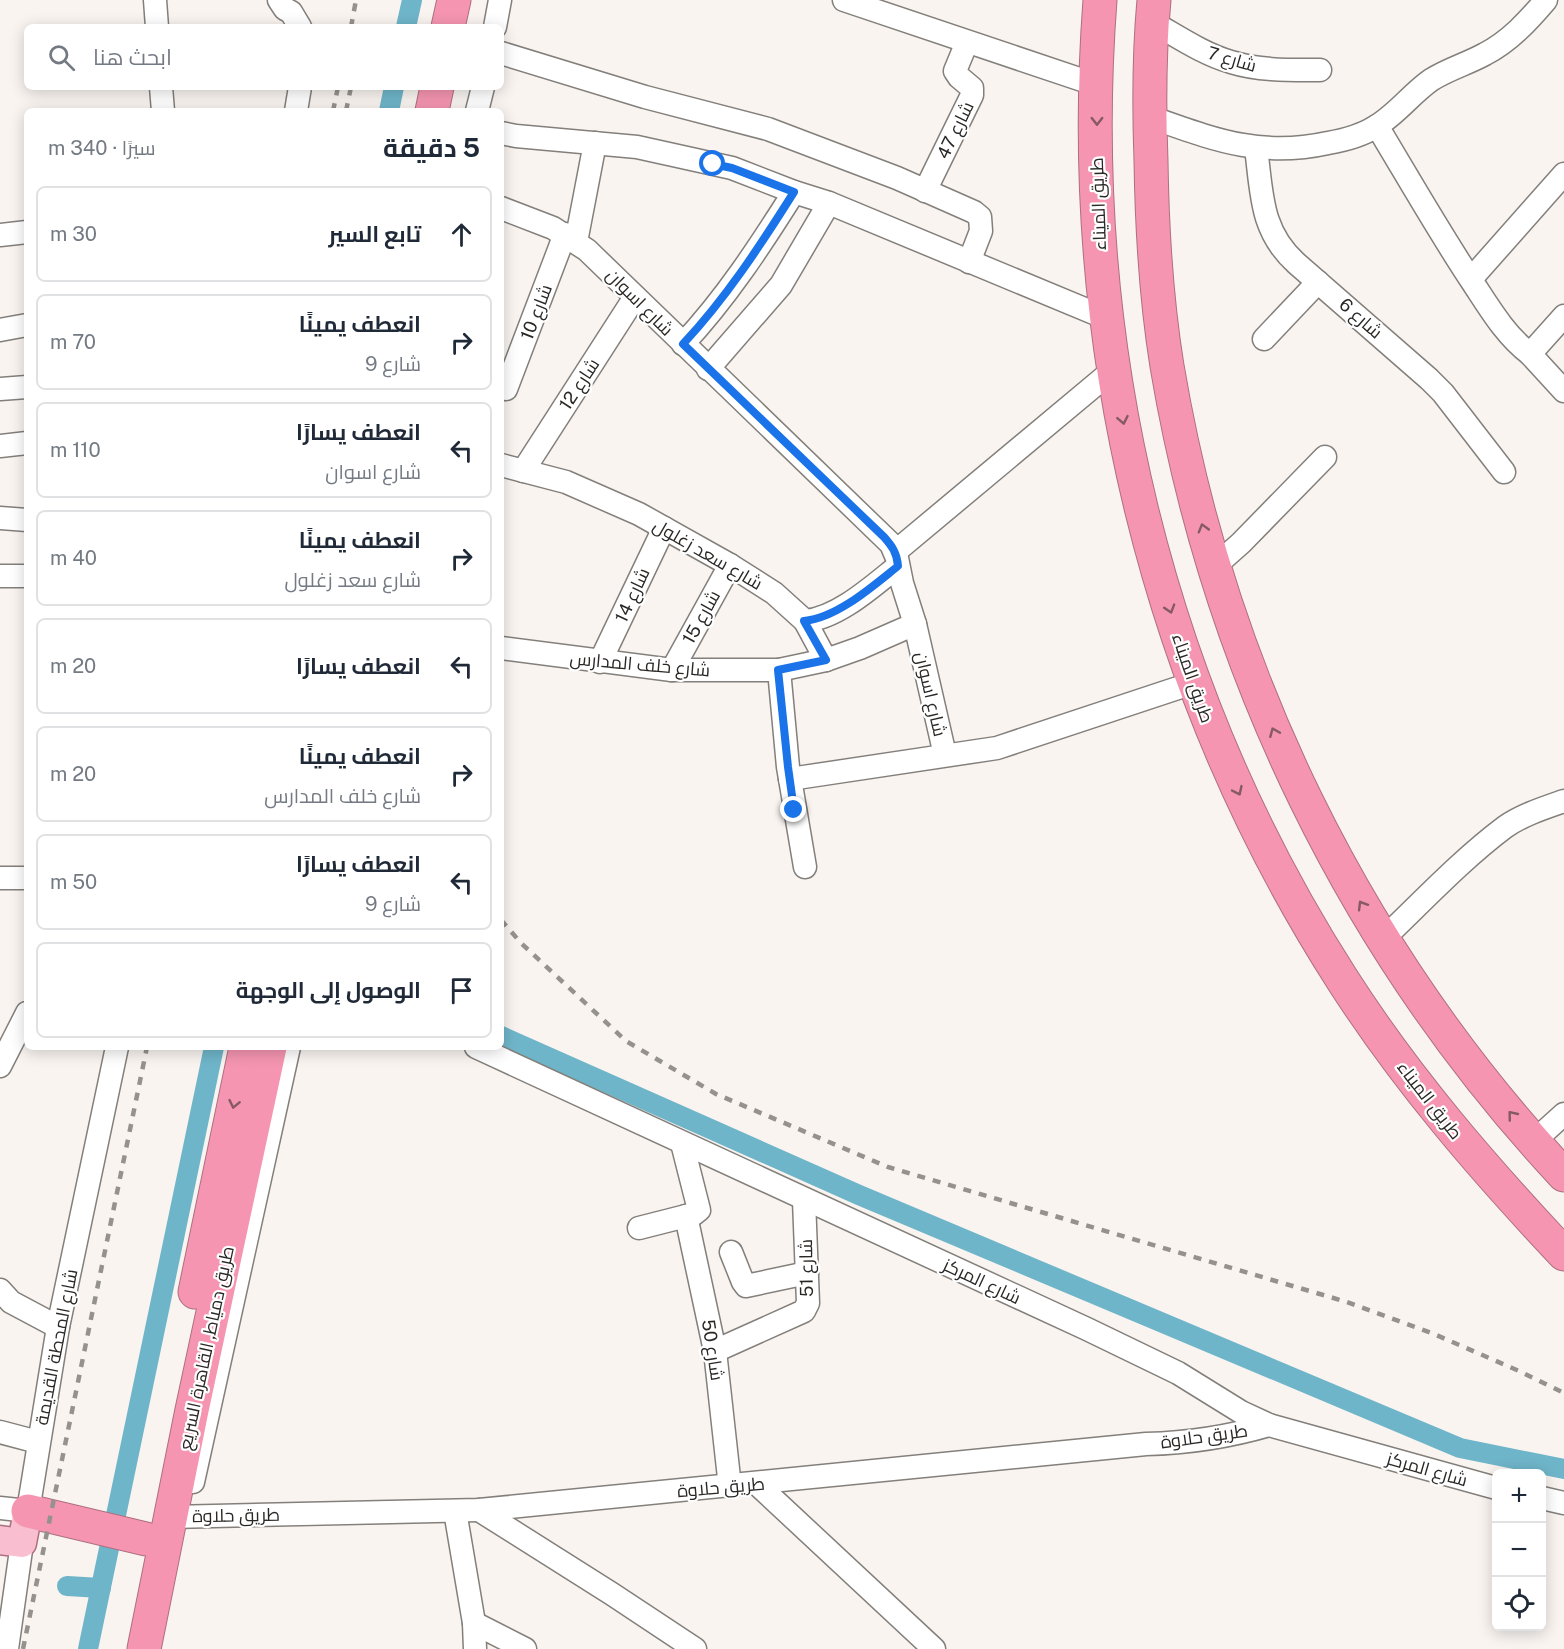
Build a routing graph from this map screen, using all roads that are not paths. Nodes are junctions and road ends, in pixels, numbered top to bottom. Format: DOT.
graph roads {
  1 [pos="155,0"];
  2 [pos="279,0"];
  3 [pos="454,0"];
  4 [pos="475,0"];
  5 [pos="500,0"];
  6 [pos="844,0"];
  7 [pos="1100,0"];
  8 [pos="1546,0"];
  9 [pos="1153,11"];
  10 [pos="157,24"];
  11 [pos="298,24"];
  12 [pos="449,24"];
  13 [pos="471,24"];
  14 [pos="496,24"];
  15 [pos="967,42"];
  16 [pos="504,54"];
  17 [pos="1320,70"];
  18 [pos="1096,85"];
  19 [pos="161,90"];
  20 [pos="300,90"];
  21 [pos="436,90"];
  22 [pos="458,90"];
  23 [pos="482,90"];
  24 [pos="163,108"];
  25 [pos="296,108"];
  26 [pos="433,108"];
  27 [pos="456,108"];
  28 [pos="478,108"];
  29 [pos="1150,117"];
  30 [pos="1377,126"];
  31 [pos="504,133"];
  32 [pos="595,143"];
  33 [pos="1256,148"];
  34 [pos="1564,174"];
  35 [pos="925,190"];
  36 [pos="794,192"];
  37 [pos="829,203"];
  38 [pos="504,209"];
  39 [pos="24,232"];
  40 [pos="0,235"];
  41 [pos="571,238"];
  42 [pos="969,262"];
  43 [pos="1471,279"];
  44 [pos="1318,282"];
  45 [pos="635,297"];
  46 [pos="1564,316"];
  47 [pos="1106,318"];
  48 [pos="24,326"];
  49 [pos="0,330"];
  50 [pos="1264,339"];
  51 [pos="683,344"];
  52 [pos="1530,354"];
  53 [pos="708,369"];
  54 [pos="1113,370"];
  55 [pos="24,387"];
  56 [pos="0,389"];
  57 [pos="506,389"];
  58 [pos="1564,391"];
  59 [pos="24,443"];
  60 [pos="0,446"];
  61 [pos="1325,457"];
  62 [pos="504,466"];
  63 [pos="523,471"];
  64 [pos="1504,472"];
  65 [pos="0,518"];
  66 [pos="24,520"];
  67 [pos="664,528"];
  68 [pos="897,559"];
  69 [pos="730,565"];
  70 [pos="1214,567"];
  71 [pos="0,576"];
  72 [pos="24,576"];
  73 [pos="804,621"];
  74 [pos="915,624"];
  75 [pos="504,648"];
  76 [pos="826,660"];
  77 [pos="600,662"];
  78 [pos="672,670"];
  79 [pos="778,670"];
  80 [pos="1192,682"];
  81 [pos="945,755"];
  82 [pos="790,779"];
  83 [pos="1564,801"];
  84 [pos="805,867"];
  85 [pos="0,878"];
  86 [pos="24,878"];
  87 [pos="1383,939"];
  88 [pos="24,1019"];
  89 [pos="116,1050"];
  90 [pos="245,1050"];
  91 [pos="269,1050"];
  92 [pos="288,1050"];
  93 [pos="482,1050"];
  94 [pos="0,1066"];
  95 [pos="1564,1114"];
  96 [pos="1533,1142"];
  97 [pos="682,1143"];
  98 [pos="1564,1175"];
  99 [pos="804,1200"];
  100 [pos="686,1216"];
  101 [pos="639,1228"];
  102 [pos="732,1252"];
  103 [pos="1564,1254"];
  104 [pos="807,1273"];
  105 [pos="0,1291"];
  106 [pos="58,1327"];
  107 [pos="715,1351"];
  108 [pos="182,1407"];
  109 [pos="1269,1425"];
  110 [pos="0,1432"];
  111 [pos="38,1442"];
  112 [pos="757,1484"];
  113 [pos="730,1486"];
  114 [pos="1492,1487"];
  115 [pos="1546,1499"];
  116 [pos="1564,1503"];
  117 [pos="14,1510"];
  118 [pos="479,1510"];
  119 [pos="455,1511"];
  120 [pos="178,1516"];
  121 [pos="134,1536"];
  122 [pos="11,1541"];
  123 [pos="7,1597"];
  124 [pos="474,1623"];
  125 [pos="7,1649"];
  126 [pos="122,1649"];
  127 [pos="144,1649"];
  128 [pos="475,1649"];
  129 [pos="525,1649"];
  130 [pos="695,1649"];
  131 [pos="934,1649"];
  1 -- 10 [label="street"];
  2 -- 11 [label="street"];
  3 -- 12 [label="highway"];
  4 -- 13 [label="highway"];
  5 -- 14 [label="street"];
  6 -- 15 [label="street"];
  7 -- 18 [label="highway, طريق الميناء"];
  8 -- 30 [label="street"];
  9 -- 17 [label="street, شارع 7"];
  9 -- 29 [label="highway"];
  15 -- 18 [label="street"];
  15 -- 35 [label="street, شارع 47"];
  16 -- 35 [label="street"];
  18 -- 47 [label="highway, طريق الميناء, one-way"];
  19 -- 24 [label="street"];
  20 -- 25 [label="street"];
  21 -- 26 [label="highway"];
  22 -- 27 [label="highway"];
  23 -- 28 [label="street"];
  29 -- 33 [label="street"];
  70 -- 29 [label="highway, one-way"];
  30 -- 33 [label="street"];
  30 -- 43 [label="street"];
  31 -- 32 [label="street"];
  32 -- 36 [label="street"];
  32 -- 41 [label="street, شارع 10"];
  33 -- 44 [label="street, شارع 6"];
  34 -- 43 [label="street"];
  35 -- 42 [label="street"];
  36 -- 37 [label="street"];
  36 -- 51 [label="street"];
  37 -- 42 [label="street"];
  37 -- 53 [label="street"];
  38 -- 41 [label="street, شارع اسوان"];
  39 -- 40 [label="street"];
  41 -- 45 [label="street, شارع اسوان"];
  41 -- 57 [label="street, شارع 10"];
  42 -- 47 [label="street"];
  43 -- 52 [label="street"];
  44 -- 50 [label="street"];
  44 -- 64 [label="street, شارع 6"];
  45 -- 51 [label="street, شارع اسوان"];
  45 -- 63 [label="street, شارع 12"];
  46 -- 52 [label="street"];
  47 -- 54 [label="highway, طريق الميناء"];
  48 -- 49 [label="street"];
  51 -- 53 [label="street, شارع اسوان"];
  52 -- 58 [label="street"];
  53 -- 68 [label="street, شارع اسوان"];
  54 -- 68 [label="street"];
  54 -- 80 [label="highway, طريق الميناء, one-way"];
  55 -- 56 [label="street"];
  59 -- 60 [label="street"];
  61 -- 70 [label="street"];
  62 -- 63 [label="street, شارع سعد زغلول"];
  63 -- 67 [label="street, شارع سعد زغلول"];
  65 -- 66 [label="street"];
  67 -- 69 [label="street, شارع سعد زغلول"];
  67 -- 77 [label="street, شارع 14"];
  68 -- 73 [label="street"];
  68 -- 74 [label="street, شارع اسوان"];
  69 -- 73 [label="street, شارع سعد زغلول"];
  69 -- 78 [label="street, شارع 15"];
  87 -- 70 [label="highway, one-way"];
  71 -- 72 [label="street"];
  73 -- 76 [label="street, شارع سعد زغلول"];
  74 -- 76 [label="street, شارع خلف المدارس"];
  74 -- 81 [label="street, شارع اسوان"];
  75 -- 77 [label="street, شارع خلف المدارس"];
  76 -- 79 [label="street, شارع خلف المدارس"];
  77 -- 78 [label="street, شارع خلف المدارس"];
  78 -- 79 [label="street, شارع خلف المدارس"];
  79 -- 82 [label="street"];
  80 -- 81 [label="street"];
  80 -- 103 [label="highway, طريق الميناء, one-way"];
  81 -- 82 [label="street"];
  82 -- 84 [label="street"];
  83 -- 87 [label="street"];
  85 -- 86 [label="street"];
  96 -- 87 [label="highway, one-way"];
  88 -- 94 [label="street"];
  89 -- 106 [label="street, شارع المحطة القديمة"];
  90 -- 108 [label="highway, طريق دمياط, القاهرة السريع, one-way"];
  91 -- 108 [label="highway, طريق دمياط, القاهرة السريع"];
  92 -- 120 [label="street"];
  93 -- 97 [label="street, شارع المركز"];
  95 -- 96 [label="street"];
  96 -- 98 [label="highway"];
  97 -- 99 [label="street, شارع المركز"];
  97 -- 100 [label="street"];
  99 -- 104 [label="street, شارع 51"];
  99 -- 109 [label="street, شارع المركز"];
  100 -- 101 [label="street"];
  100 -- 107 [label="street, شارع 50"];
  102 -- 104 [label="street"];
  104 -- 107 [label="street, شارع 51"];
  105 -- 106 [label="street"];
  106 -- 111 [label="street, شارع المحطة القديمة"];
  107 -- 113 [label="street, شارع 50"];
  108 -- 120 [label="highway, طريق دمياط, القاهرة السريع"];
  108 -- 121 [label="highway, طريق دمياط, القاهرة السريع"];
  109 -- 112 [label="street, طريق حلاوة"];
  109 -- 114 [label="street, شارع المركز"];
  110 -- 111 [label="street"];
  111 -- 117 [label="street, شارع المحطة القديمة"];
  112 -- 113 [label="street, طريق حلاوة"];
  112 -- 131 [label="street"];
  113 -- 118 [label="street, طريق حلاوة"];
  115 -- 116 [label="street"];
  117 -- 121 [label="highway"];
  117 -- 122 [label="main road, شارع المحطة القديمة"];
  118 -- 119 [label="street, طريق حلاوة"];
  118 -- 130 [label="street"];
  119 -- 120 [label="street, طريق حلاوة"];
  119 -- 124 [label="street"];
  120 -- 127 [label="highway, طريق دمياط, القاهرة السريع"];
  121 -- 126 [label="highway, طريق دمياط, القاهرة السريع"];
  122 -- 123 [label="street, شارع المحطة القديمة"];
  123 -- 125 [label="street, شارع المحطة القديمة"];
  124 -- 128 [label="street"];
  124 -- 129 [label="street"];
}
